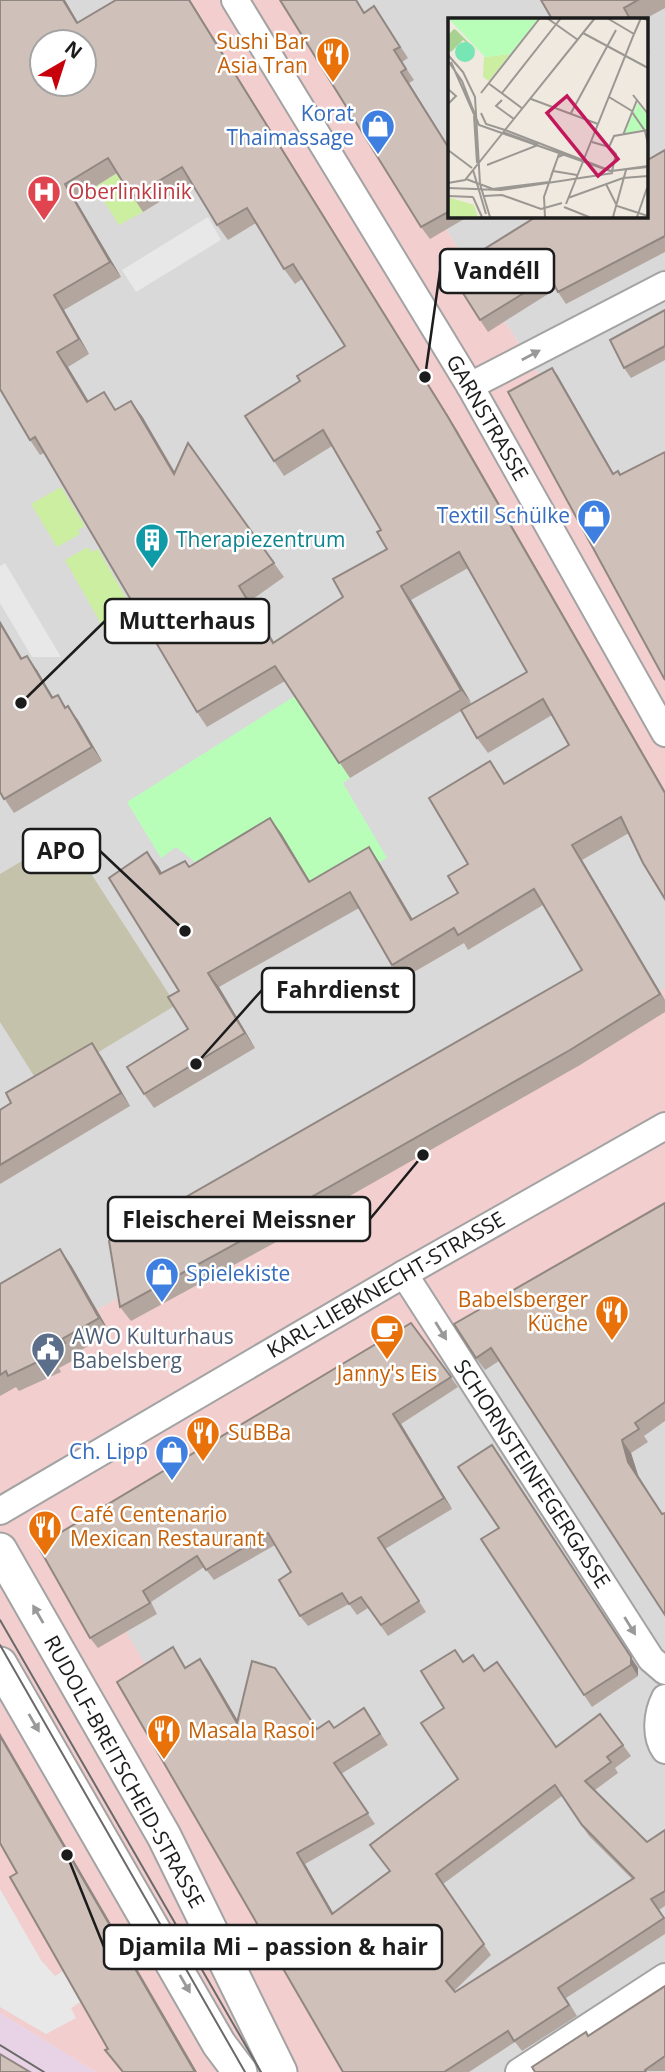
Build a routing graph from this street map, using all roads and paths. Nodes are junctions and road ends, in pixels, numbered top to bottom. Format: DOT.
graph roads {
  1 [pos="235,0"];
  2 [pos="665,285"];
  3 [pos="470,386"];
  4 [pos="665,733"];
  5 [pos="665,1126"];
  6 [pos="404,1274"];
  7 [pos="0,1511"];
  8 [pos="0,1550"];
  9 [pos="0,1664"];
  10 [pos="665,1671"];
  11 [pos="665,1698"];
  12 [pos="665,1750"];
  13 [pos="665,1977"];
  14 [pos="240,2072"];
  15 [pos="280,2072"];
  16 [pos="519,2072"];
  1 -- 3 [label="street, GARNSTRASSE"];
  3 -- 2 [label="street, one-way"];
  3 -- 4 [label="street, GARNSTRASSE"];
  5 -- 6 [label="street, KARL-LIEBKNECHT-STRASSE"];
  6 -- 7 [label="street, KARL-LIEBKNECHT-STRASSE"];
  6 -- 10 [label="street, SCHORNSTEINFEGERGASSE, one-way"];
  15 -- 8 [label="street, RUDOLF-BREITSCHEID-STRASSE, one-way"];
  9 -- 14 [label="street, one-way"];
  11 -- 12 [label="street"];
  13 -- 16 [label="street"];
}
